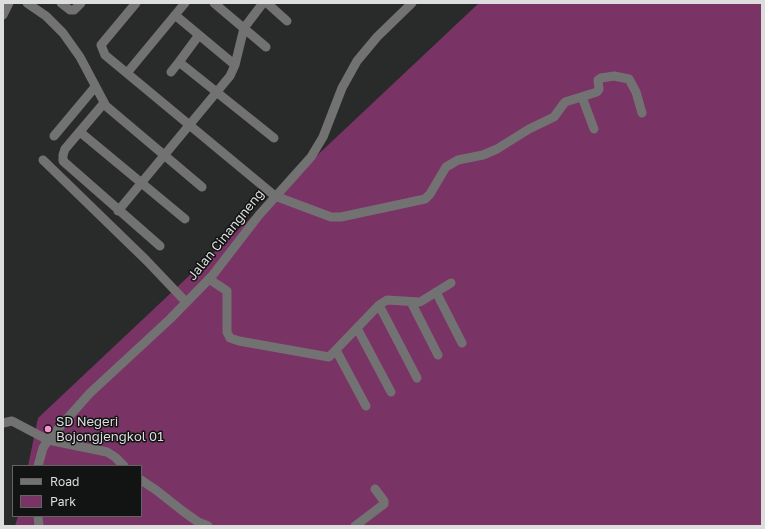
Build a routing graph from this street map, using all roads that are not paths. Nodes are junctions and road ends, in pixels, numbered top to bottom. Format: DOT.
graph roads {
  1 [pos="9,3"];
  2 [pos="27,3"];
  3 [pos="61,3"];
  4 [pos="81,3"];
  5 [pos="136,3"];
  6 [pos="184,3"];
  7 [pos="214,3"];
  8 [pos="263,3"];
  9 [pos="267,3"];
  10 [pos="412,3"];
  11 [pos="3,15"];
  12 [pos="175,15"];
  13 [pos="287,21"];
  14 [pos="244,28"];
  15 [pos="199,35"];
  16 [pos="266,46"];
  17 [pos="179,62"];
  18 [pos="234,65"];
  19 [pos="171,72"];
  20 [pos="127,73"];
  21 [pos="95,88"];
  22 [pos="216,93"];
  23 [pos="582,97"];
  24 [pos="104,103"];
  25 [pos="642,113"];
  26 [pos="189,124"];
  27 [pos="594,129"];
  28 [pos="80,132"];
  29 [pos="54,136"];
  30 [pos="274,138"];
  31 [pos="163,155"];
  32 [pos="43,160"];
  33 [pos="140,184"];
  34 [pos="202,187"];
  35 [pos="275,196"];
  36 [pos="118,211"];
  37 [pos="185,219"];
  38 [pos="160,246"];
  39 [pos="209,279"];
  40 [pos="451,283"];
  41 [pos="436,292"];
  42 [pos="186,302"];
  43 [pos="411,302"];
  44 [pos="379,306"];
  45 [pos="357,328"];
  46 [pos="462,343"];
  47 [pos="336,350"];
  48 [pos="438,355"];
  49 [pos="417,378"];
  50 [pos="391,392"];
  51 [pos="366,406"];
  52 [pos="3,424"];
  53 [pos="48,440"];
  54 [pos="38,465"];
  55 [pos="123,465"];
  56 [pos="142,481"];
  57 [pos="375,489"];
  58 [pos="208,526"];
  59 [pos="355,526"];
  1 -- 11 [label="street"];
  2 -- 21 [label="street"];
  3 -- 4 [label="street"];
  5 -- 20 [label="street"];
  6 -- 12 [label="street"];
  7 -- 14 [label="street"];
  8 -- 14 [label="street"];
  9 -- 13 [label="street"];
  10 -- 35 [label="street, Jalan Cinangneng"];
  12 -- 15 [label="street"];
  12 -- 20 [label="street"];
  14 -- 16 [label="street"];
  14 -- 18 [label="street"];
  15 -- 17 [label="street"];
  15 -- 18 [label="street"];
  17 -- 19 [label="street"];
  17 -- 22 [label="street"];
  18 -- 22 [label="street"];
  20 -- 26 [label="street"];
  21 -- 24 [label="street"];
  21 -- 29 [label="street"];
  22 -- 26 [label="street"];
  22 -- 30 [label="street"];
  23 -- 25 [label="street"];
  23 -- 27 [label="street"];
  23 -- 35 [label="street"];
  24 -- 28 [label="street"];
  24 -- 31 [label="street"];
  26 -- 31 [label="street"];
  26 -- 35 [label="street"];
  28 -- 33 [label="street"];
  28 -- 36 [label="street"];
  31 -- 33 [label="street"];
  31 -- 34 [label="street"];
  32 -- 42 [label="street"];
  33 -- 36 [label="street"];
  33 -- 37 [label="street"];
  35 -- 39 [label="street, Jalan Cinangneng"];
  36 -- 38 [label="street"];
  39 -- 42 [label="street, Jalan Cinangneng"];
  39 -- 47 [label="street"];
  40 -- 41 [label="street"];
  41 -- 43 [label="street"];
  41 -- 46 [label="street"];
  42 -- 53 [label="street, Jalan Cinangneng"];
  43 -- 44 [label="street"];
  43 -- 48 [label="street"];
  44 -- 45 [label="street"];
  44 -- 49 [label="street"];
  45 -- 47 [label="street"];
  45 -- 50 [label="street"];
  47 -- 51 [label="street"];
  52 -- 53 [label="street"];
  53 -- 54 [label="street, Jalan Cinangneng"];
  53 -- 55 [label="street"];
  56 -- 58 [label="street"];
  57 -- 59 [label="street"];
}
